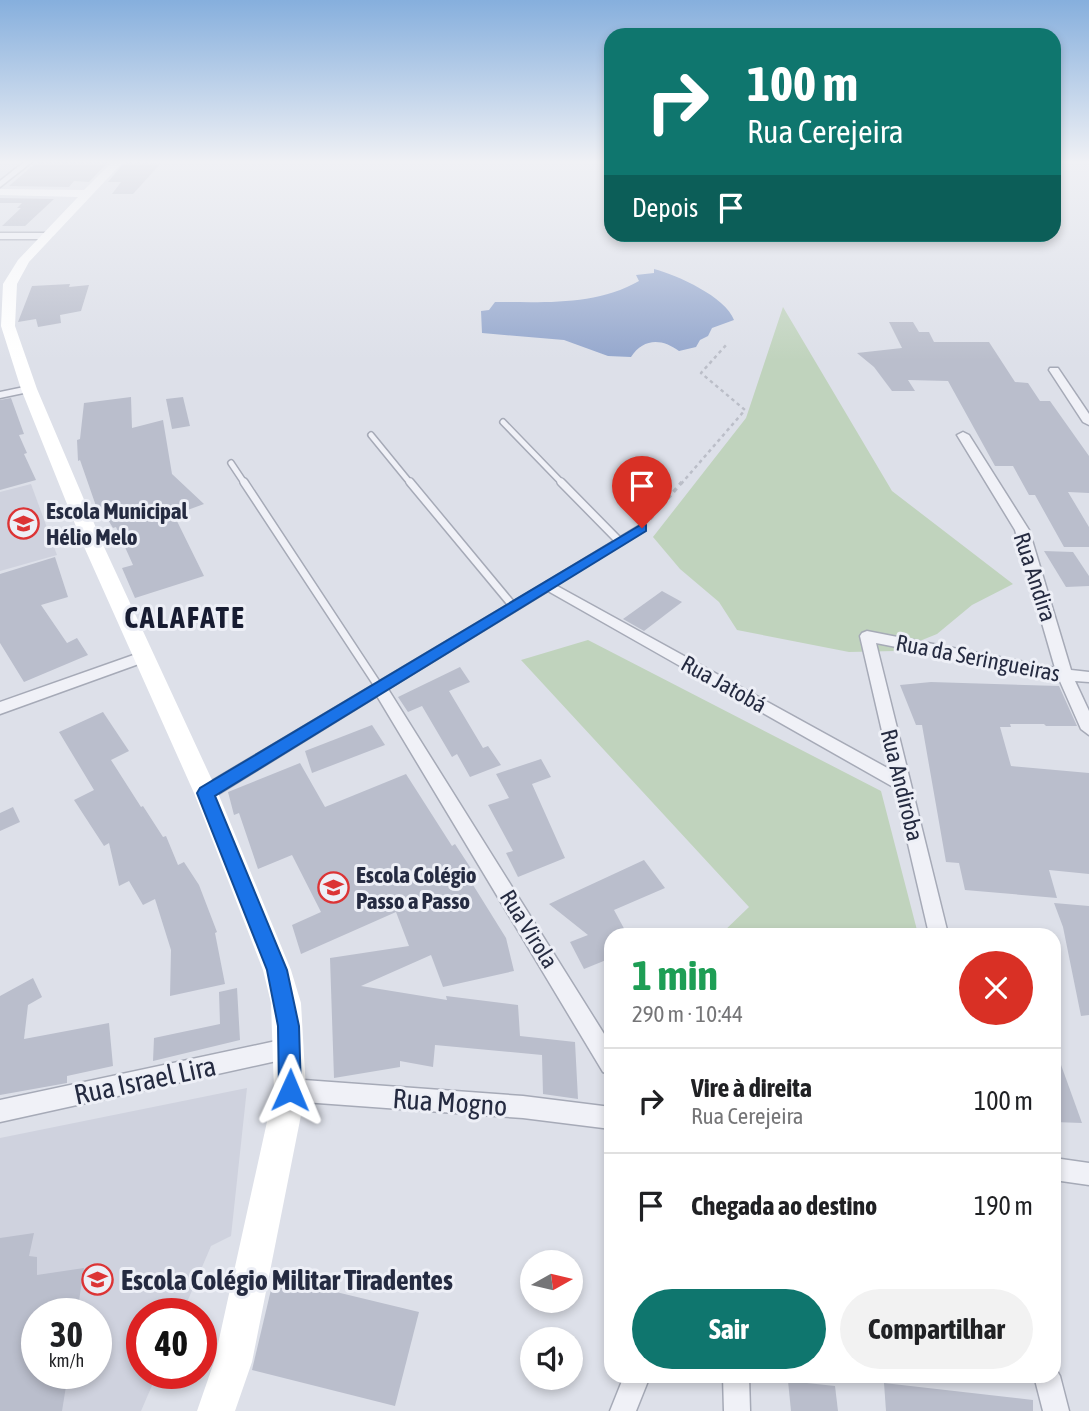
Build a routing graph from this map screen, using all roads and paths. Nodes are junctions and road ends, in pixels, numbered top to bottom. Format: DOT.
graph roads {
  1 [pos="55,228"];
  2 [pos="0,236"];
  3 [pos="47,236"];
  4 [pos="5,284"];
  5 [pos="727,344"];
  6 [pos="1054,370"];
  7 [pos="29,389"];
  8 [pos="0,395"];
  9 [pos="503,422"];
  10 [pos="1089,422"];
  11 [pos="371,435"];
  12 [pos="963,435"];
  13 [pos="231,463"];
  14 [pos="642,528"];
  15 [pos="620,542"];
  16 [pos="548,585"];
  17 [pos="513,606"];
  18 [pos="867,636"];
  19 [pos="142,657"];
  20 [pos="1065,676"];
  21 [pos="1089,677"];
  22 [pos="379,687"];
  23 [pos="0,708"];
  24 [pos="1089,729"];
  25 [pos="901,783"];
  26 [pos="206,793"];
  27 [pos="937,928"];
  28 [pos="290,1048"];
  29 [pos="604,1054"];
  30 [pos="290,1090"];
  31 [pos="0,1111"];
  32 [pos="604,1117"];
  33 [pos="1061,1171"];
  34 [pos="1089,1174"];
  35 [pos="634,1383"];
  36 [pos="736,1383"];
  37 [pos="1049,1383"];
  38 [pos="216,1411"];
  39 [pos="624,1411"];
  40 [pos="737,1411"];
  41 [pos="1056,1411"];
  1 -- 3 [label="street"];
  2 -- 3 [label="street"];
  3 -- 4 [label="street"];
  4 -- 7 [label="street"];
  5 -- 14 [label="path"];
  6 -- 10 [label="street"];
  7 -- 8 [label="street"];
  7 -- 19 [label="street"];
  9 -- 15 [label="lane"];
  11 -- 17 [label="lane"];
  12 -- 20 [label="street, Rua Andira"];
  13 -- 22 [label="lane"];
  14 -- 15 [label="lane"];
  15 -- 16 [label="lane"];
  16 -- 17 [label="street"];
  16 -- 25 [label="street, Rua Jatobá"];
  17 -- 22 [label="street"];
  18 -- 20 [label="street, Rua da Seringueiras"];
  18 -- 25 [label="street, Rua Andiroba"];
  19 -- 23 [label="street"];
  19 -- 26 [label="street"];
  20 -- 21 [label="street, Rua da Seringueiras"];
  20 -- 24 [label="street, Rua Andira"];
  22 -- 26 [label="street"];
  22 -- 29 [label="street, Rua Virola"];
  25 -- 27 [label="street, Rua Andiroba"];
  26 -- 28 [label="street"];
  28 -- 30 [label="street"];
  28 -- 31 [label="street, Rua Israel Lira"];
  30 -- 32 [label="street, Rua Mogno"];
  30 -- 38 [label="street"];
  33 -- 34 [label="street"];
  35 -- 39 [label="street"];
  36 -- 40 [label="street"];
  37 -- 41 [label="street"];
}
